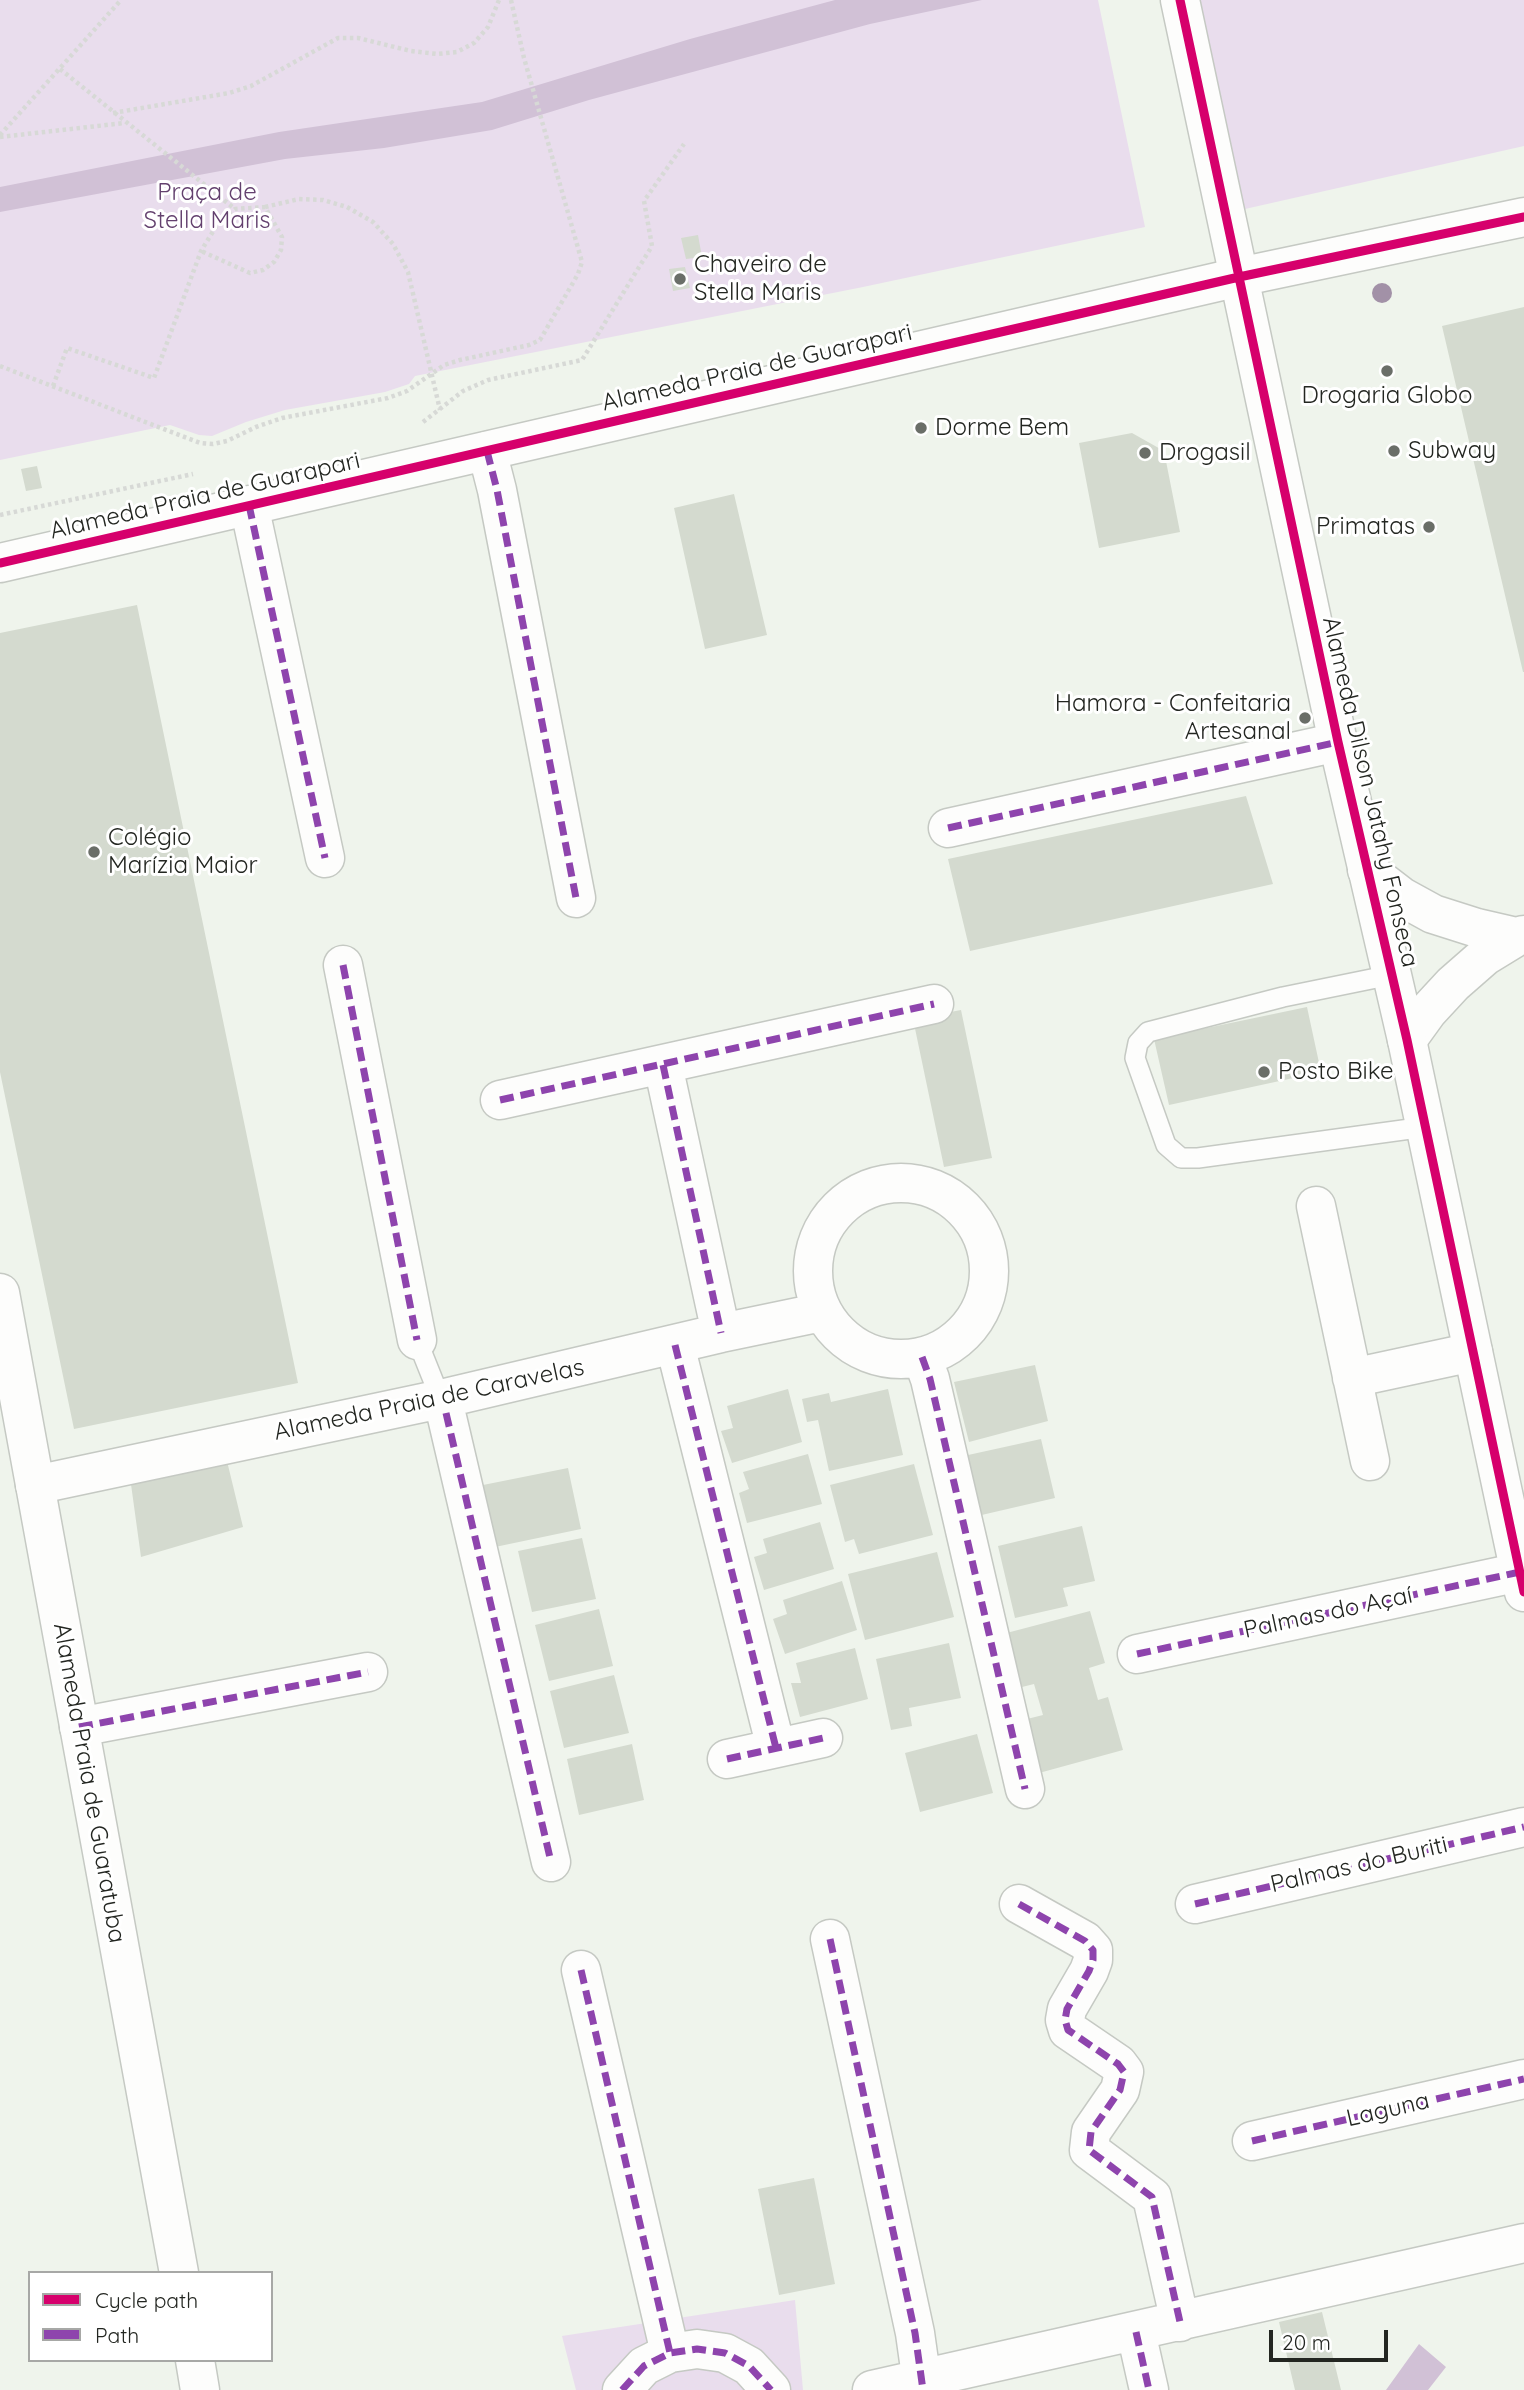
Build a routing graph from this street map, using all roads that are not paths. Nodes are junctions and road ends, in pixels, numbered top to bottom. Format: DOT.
graph roads {
  1 [pos="1180,0"];
  2 [pos="1524,217"];
  3 [pos="1239,277"];
  4 [pos="487,451"];
  5 [pos="249,505"];
  6 [pos="0,563"];
  7 [pos="1338,742"];
  8 [pos="948,828"];
  9 [pos="325,858"];
  10 [pos="1367,870"];
  11 [pos="576,898"];
  12 [pos="1520,936"];
  13 [pos="344,965"];
  14 [pos="1391,975"];
  15 [pos="934,1004"];
  16 [pos="1407,1040"];
  17 [pos="663,1065"];
  18 [pos="499,1100"];
  19 [pos="1425,1128"];
  20 [pos="1316,1206"];
  21 [pos="0,1293"];
  22 [pos="822,1312"];
  23 [pos="721,1334"];
  24 [pos="417,1340"];
  25 [pos="675,1345"];
  26 [pos="1473,1352"];
  27 [pos="922,1357"];
  28 [pos="1352,1378"];
  29 [pos="443,1406"];
  30 [pos="1370,1461"];
  31 [pos="35,1485"];
  32 [pos="1514,1507"];
  33 [pos="1522,1582"];
  34 [pos="1137,1654"];
  35 [pos="368,1672"];
  36 [pos="79,1727"];
  37 [pos="823,1738"];
  38 [pos="776,1748"];
  39 [pos="727,1759"];
  40 [pos="1025,1789"];
  41 [pos="1524,1827"];
  42 [pos="551,1862"];
  43 [pos="1195,1903"];
  44 [pos="1019,1904"];
  45 [pos="830,1939"];
  46 [pos="582,1970"];
  47 [pos="1524,2079"];
  48 [pos="1252,2141"];
  49 [pos="1524,2243"];
  50 [pos="179,2271"];
  51 [pos="1180,2322"];
  52 [pos="1136,2332"];
  53 [pos="670,2353"];
  54 [pos="195,2362"];
  55 [pos="922,2385"];
  56 [pos="200,2390"];
  57 [pos="622,2390"];
  58 [pos="771,2390"];
  59 [pos="872,2390"];
  60 [pos="1149,2390"];
  1 -- 3 [label="street, Alameda Dilson Jatahy Fonseca"];
  2 -- 3 [label="street, Alameda Praia de Guarapari"];
  3 -- 4 [label="street, Alameda Praia de Guarapari"];
  3 -- 7 [label="street, Alameda Dilson Jatahy Fonseca"];
  4 -- 5 [label="street, Alameda Praia de Guarapari"];
  4 -- 11 [label="street"];
  5 -- 6 [label="street, Alameda Praia de Guarapari"];
  5 -- 9 [label="street"];
  7 -- 8 [label="street"];
  7 -- 10 [label="street, Alameda Dilson Jatahy Fonseca"];
  10 -- 12 [label="street"];
  10 -- 14 [label="street, Alameda Dilson Jatahy Fonseca"];
  12 -- 16 [label="street"];
  13 -- 24 [label="street"];
  14 -- 16 [label="street, Alameda Dilson Jatahy Fonseca"];
  14 -- 19 [label="lane"];
  15 -- 17 [label="street"];
  16 -- 19 [label="street, Alameda Dilson Jatahy Fonseca"];
  17 -- 18 [label="street"];
  17 -- 23 [label="street"];
  19 -- 26 [label="street, Alameda Dilson Jatahy Fonseca"];
  20 -- 28 [label="street"];
  21 -- 31 [label="street, Alameda Praia de Guaratuba"];
  22 -- 23 [label="street, Alameda Praia de Caravelas"];
  22 -- 27 [label="street"];
  22 -- 27 [label="street"];
  23 -- 25 [label="street, Alameda Praia de Caravelas"];
  24 -- 29 [label="lane"];
  25 -- 29 [label="street, Alameda Praia de Caravelas"];
  25 -- 38 [label="street"];
  26 -- 28 [label="street"];
  26 -- 32 [label="street, Alameda Dilson Jatahy Fonseca"];
  27 -- 40 [label="street"];
  28 -- 30 [label="street"];
  29 -- 31 [label="street, Alameda Praia de Caravelas"];
  29 -- 42 [label="street"];
  31 -- 36 [label="street, Alameda Praia de Guaratuba"];
  32 -- 33 [label="street, Alameda Dilson Jatahy Fonseca"];
  33 -- 34 [label="street, Palmas do Açaí"];
  35 -- 36 [label="street"];
  36 -- 50 [label="street, Alameda Praia de Guaratuba"];
  37 -- 38 [label="street"];
  38 -- 39 [label="street"];
  41 -- 43 [label="street, Palmas do Buriti"];
  44 -- 51 [label="street"];
  45 -- 55 [label="street"];
  46 -- 53 [label="street"];
  47 -- 48 [label="street, Laguna"];
  49 -- 51 [label="street"];
  51 -- 52 [label="street"];
  52 -- 55 [label="street"];
  52 -- 60 [label="street"];
  53 -- 57 [label="street"];
  53 -- 58 [label="street"];
  54 -- 56 [label="street"];
  55 -- 59 [label="street"];
}
